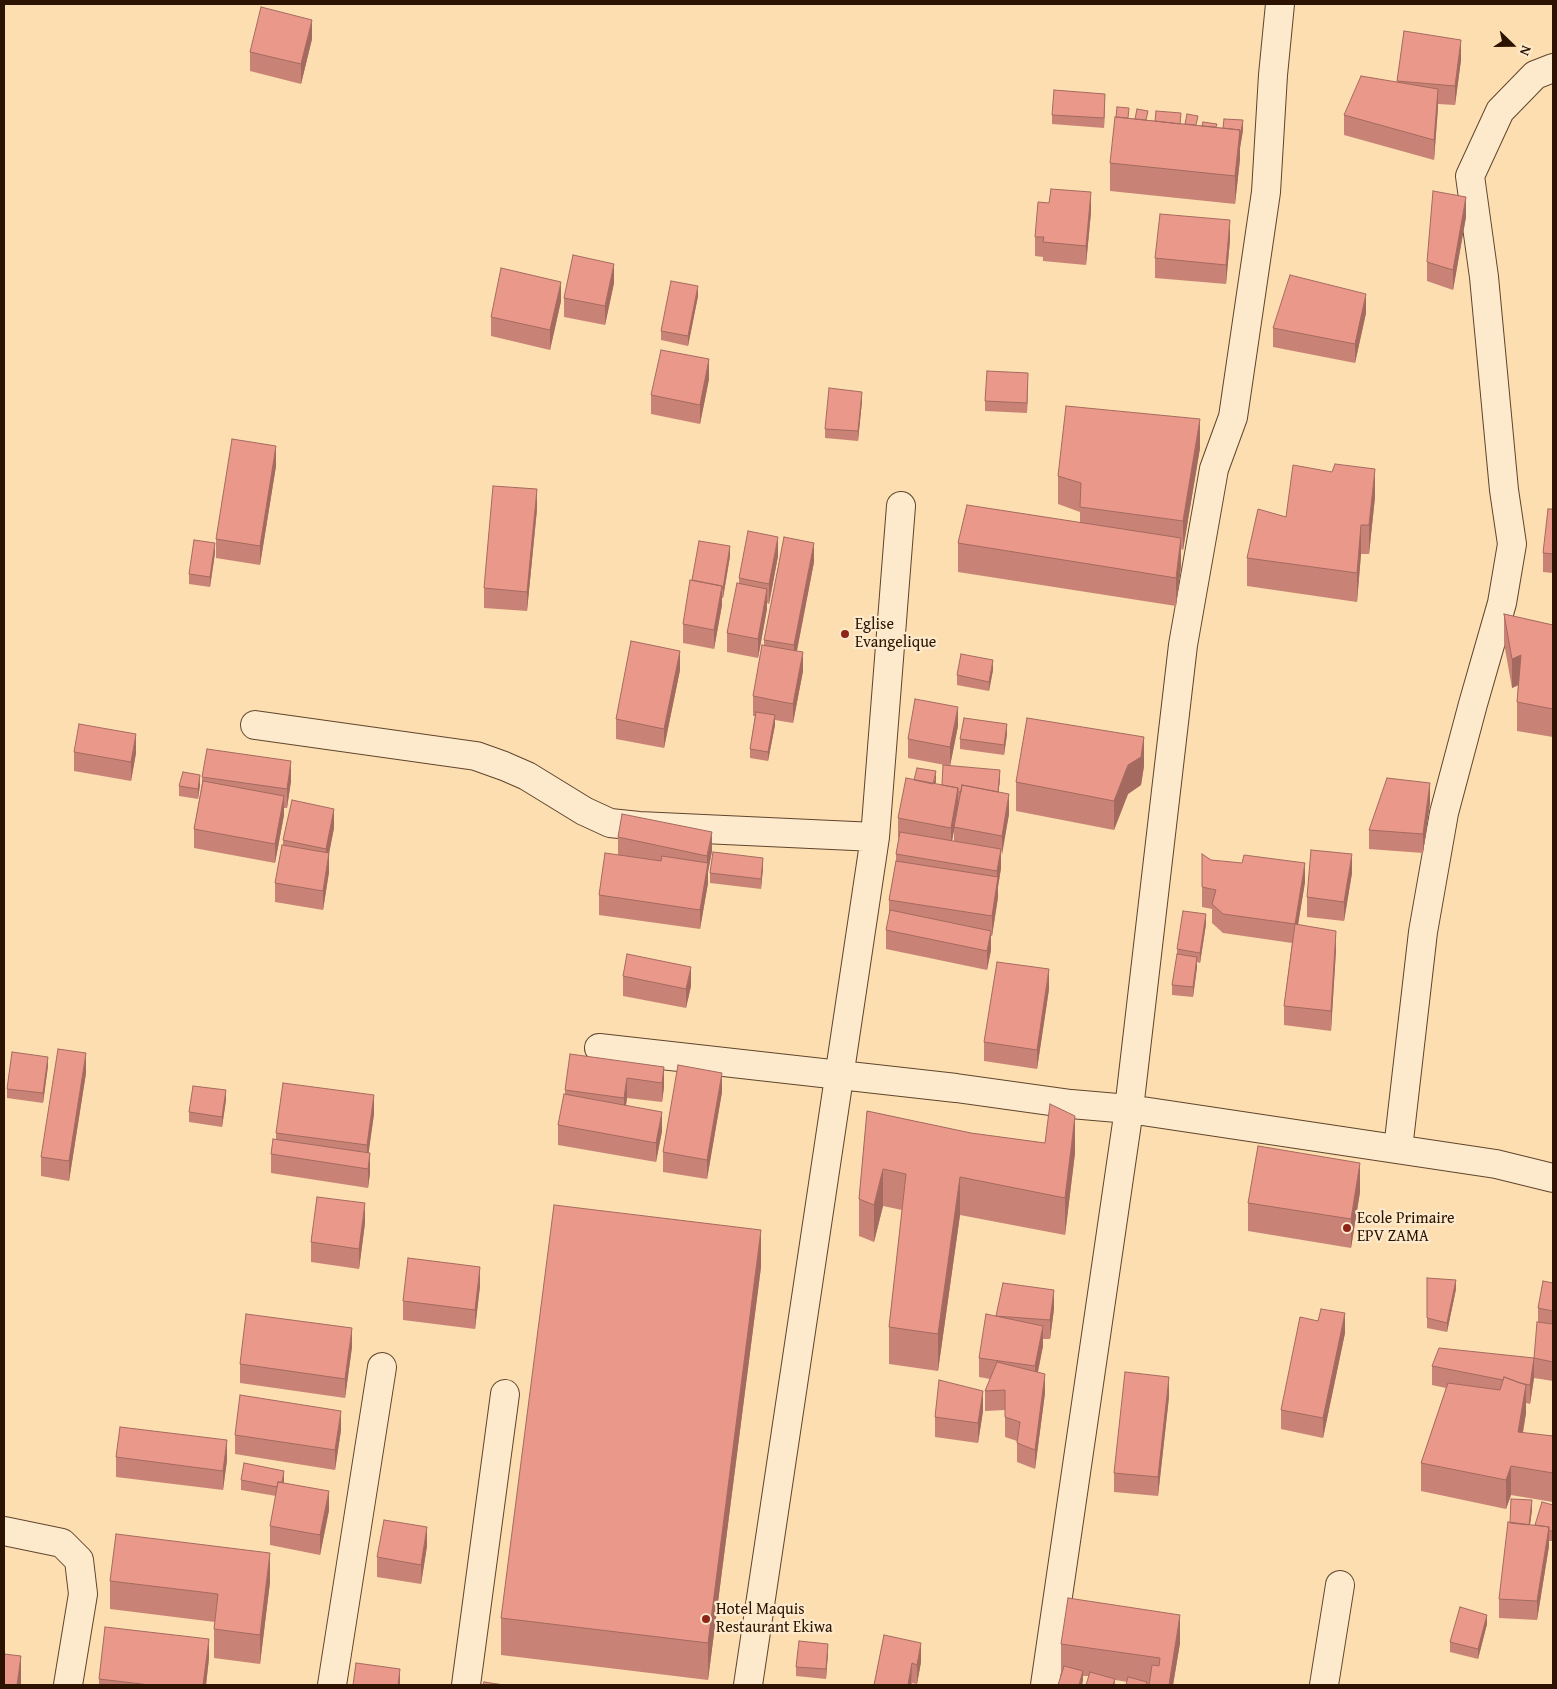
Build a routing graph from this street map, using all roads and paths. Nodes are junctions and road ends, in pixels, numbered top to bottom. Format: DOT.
graph roads {
  1 [pos="1280,4"];
  2 [pos="1553,68"];
  3 [pos="901,506"];
  4 [pos="255,725"];
  5 [pos="875,838"];
  6 [pos="599,1048"];
  7 [pos="839,1075"];
  8 [pos="1129,1110"];
  9 [pos="1398,1149"];
  10 [pos="1553,1178"];
  11 [pos="382,1367"];
  12 [pos="505,1394"];
  13 [pos="4,1531"];
  14 [pos="1340,1585"];
  15 [pos="68,1685"];
  16 [pos="332,1685"];
  17 [pos="466,1685"];
  18 [pos="748,1685"];
  19 [pos="1045,1685"];
  20 [pos="1324,1685"];
  1 -- 8 [label="street"];
  2 -- 9 [label="street"];
  3 -- 5 [label="street"];
  4 -- 5 [label="street"];
  5 -- 7 [label="street"];
  6 -- 7 [label="street"];
  7 -- 8 [label="street"];
  7 -- 18 [label="street"];
  8 -- 9 [label="street"];
  8 -- 19 [label="street"];
  9 -- 10 [label="street"];
  11 -- 16 [label="street"];
  12 -- 17 [label="street"];
  13 -- 15 [label="street"];
  14 -- 20 [label="street"];
}
